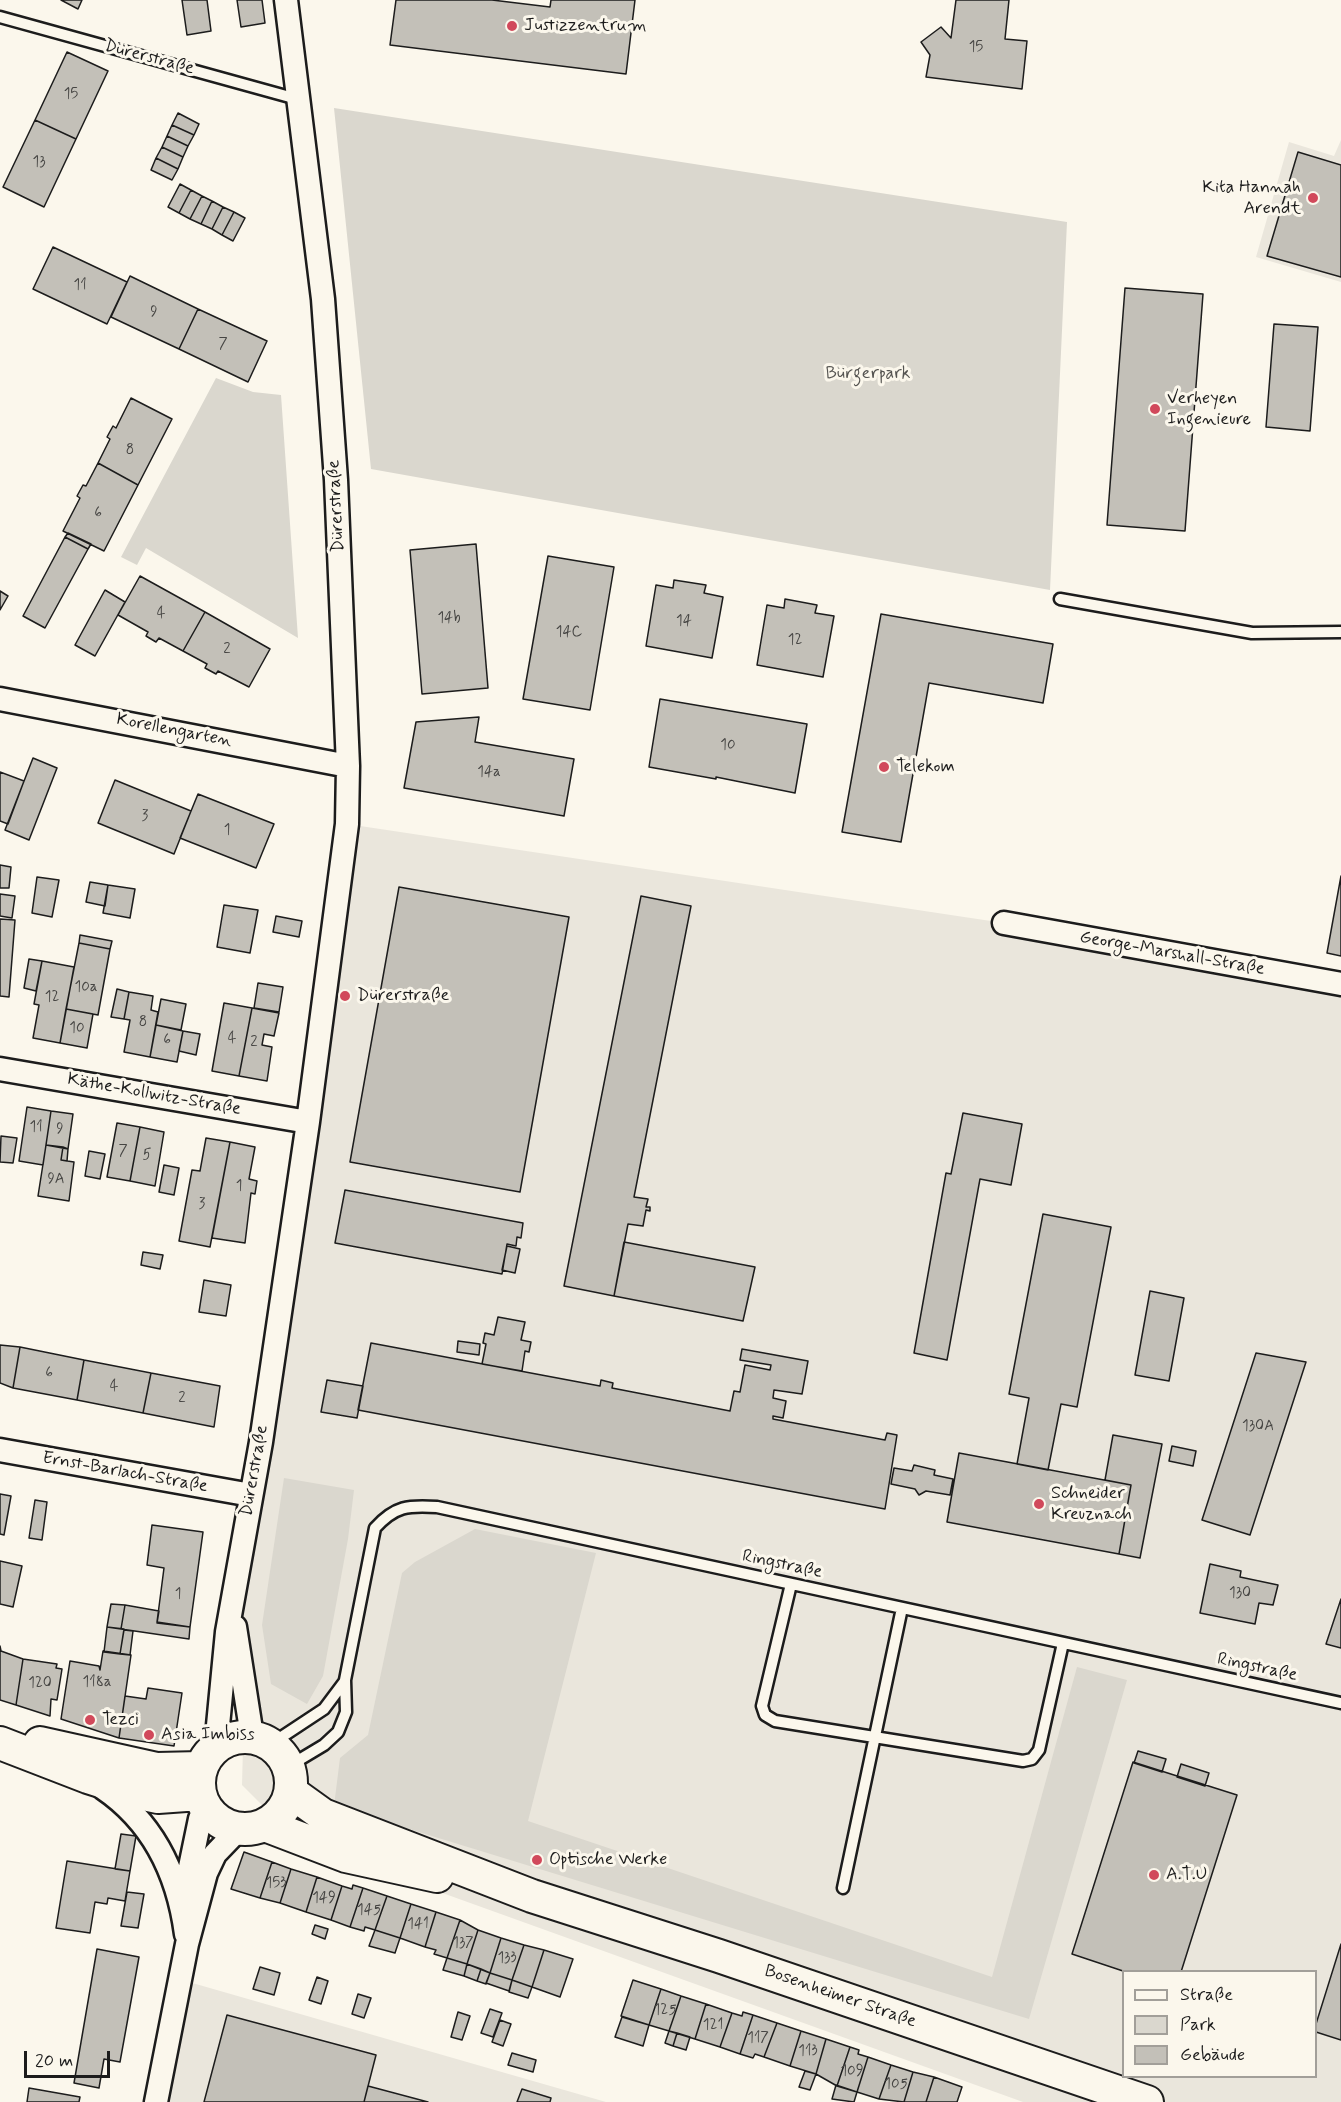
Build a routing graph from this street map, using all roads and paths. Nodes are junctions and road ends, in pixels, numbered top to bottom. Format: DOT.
graph roads {
  1 [pos="286,0"];
  2 [pos="0,17"];
  3 [pos="297,99"];
  4 [pos="1060,599"];
  5 [pos="1341,632"];
  6 [pos="0,699"];
  7 [pos="348,766"];
  8 [pos="1004,923"];
  9 [pos="1341,984"];
  10 [pos="0,1069"];
  11 [pos="308,1122"];
  12 [pos="0,1450"];
  13 [pos="251,1495"];
  14 [pos="791,1584"];
  15 [pos="235,1590"];
  16 [pos="902,1608"];
  17 [pos="1063,1643"];
  18 [pos="345,1680"];
  19 [pos="1341,1703"];
  20 [pos="0,1734"];
  21 [pos="874,1739"];
  22 [pos="261,1740"];
  23 [pos="0,1743"];
  24 [pos="88,1778"];
  25 [pos="206,1779"];
  26 [pos="291,1782"];
  27 [pos="252,1827"];
  28 [pos="843,1888"];
  29 [pos="532,1896"];
  30 [pos="182,1904"];
  31 [pos="187,1944"];
  32 [pos="156,2102"];
  33 [pos="1147,2102"];
  1 -- 3 [label="street, Dürerstraße"];
  2 -- 3 [label="lane, Dürerstraße"];
  3 -- 7 [label="street, Dürerstraße"];
  4 -- 5 [label="lane"];
  6 -- 7 [label="street, Korellengarten"];
  7 -- 11 [label="street, Dürerstraße"];
  8 -- 9 [label="street, George-Marshall-Straße"];
  10 -- 11 [label="street, Käthe-Kollwitz-Straße"];
  11 -- 13 [label="street, Dürerstraße"];
  12 -- 13 [label="street, Ernst-Barlach-Straße"];
  13 -- 15 [label="street, Dürerstraße"];
  14 -- 16 [label="lane, Ringstraße"];
  14 -- 18 [label="lane, Ringstraße"];
  14 -- 21 [label="lane"];
  15 -- 22 [label="street, Dürerstraße"];
  15 -- 25 [label="street, Dürerstraße"];
  16 -- 17 [label="lane, Ringstraße"];
  16 -- 21 [label="lane"];
  17 -- 19 [label="lane, Ringstraße"];
  17 -- 21 [label="lane"];
  18 -- 22 [label="lane, Ringstraße"];
  18 -- 26 [label="lane, Ringstraße"];
  20 -- 25 [label="street"];
  21 -- 28 [label="lane"];
  22 -- 25 [label="street"];
  22 -- 26 [label="street"];
  23 -- 24 [label="street"];
  24 -- 25 [label="street"];
  24 -- 30 [label="street"];
  25 -- 27 [label="street"];
  25 -- 30 [label="street, Dürerstraße"];
  26 -- 27 [label="street"];
  26 -- 29 [label="street, Bosenheimer Straße"];
  27 -- 29 [label="street, Bosenheimer Straße"];
  27 -- 31 [label="street"];
  29 -- 33 [label="street, Bosenheimer Straße"];
  30 -- 31 [label="street"];
  31 -- 32 [label="street"];
}
